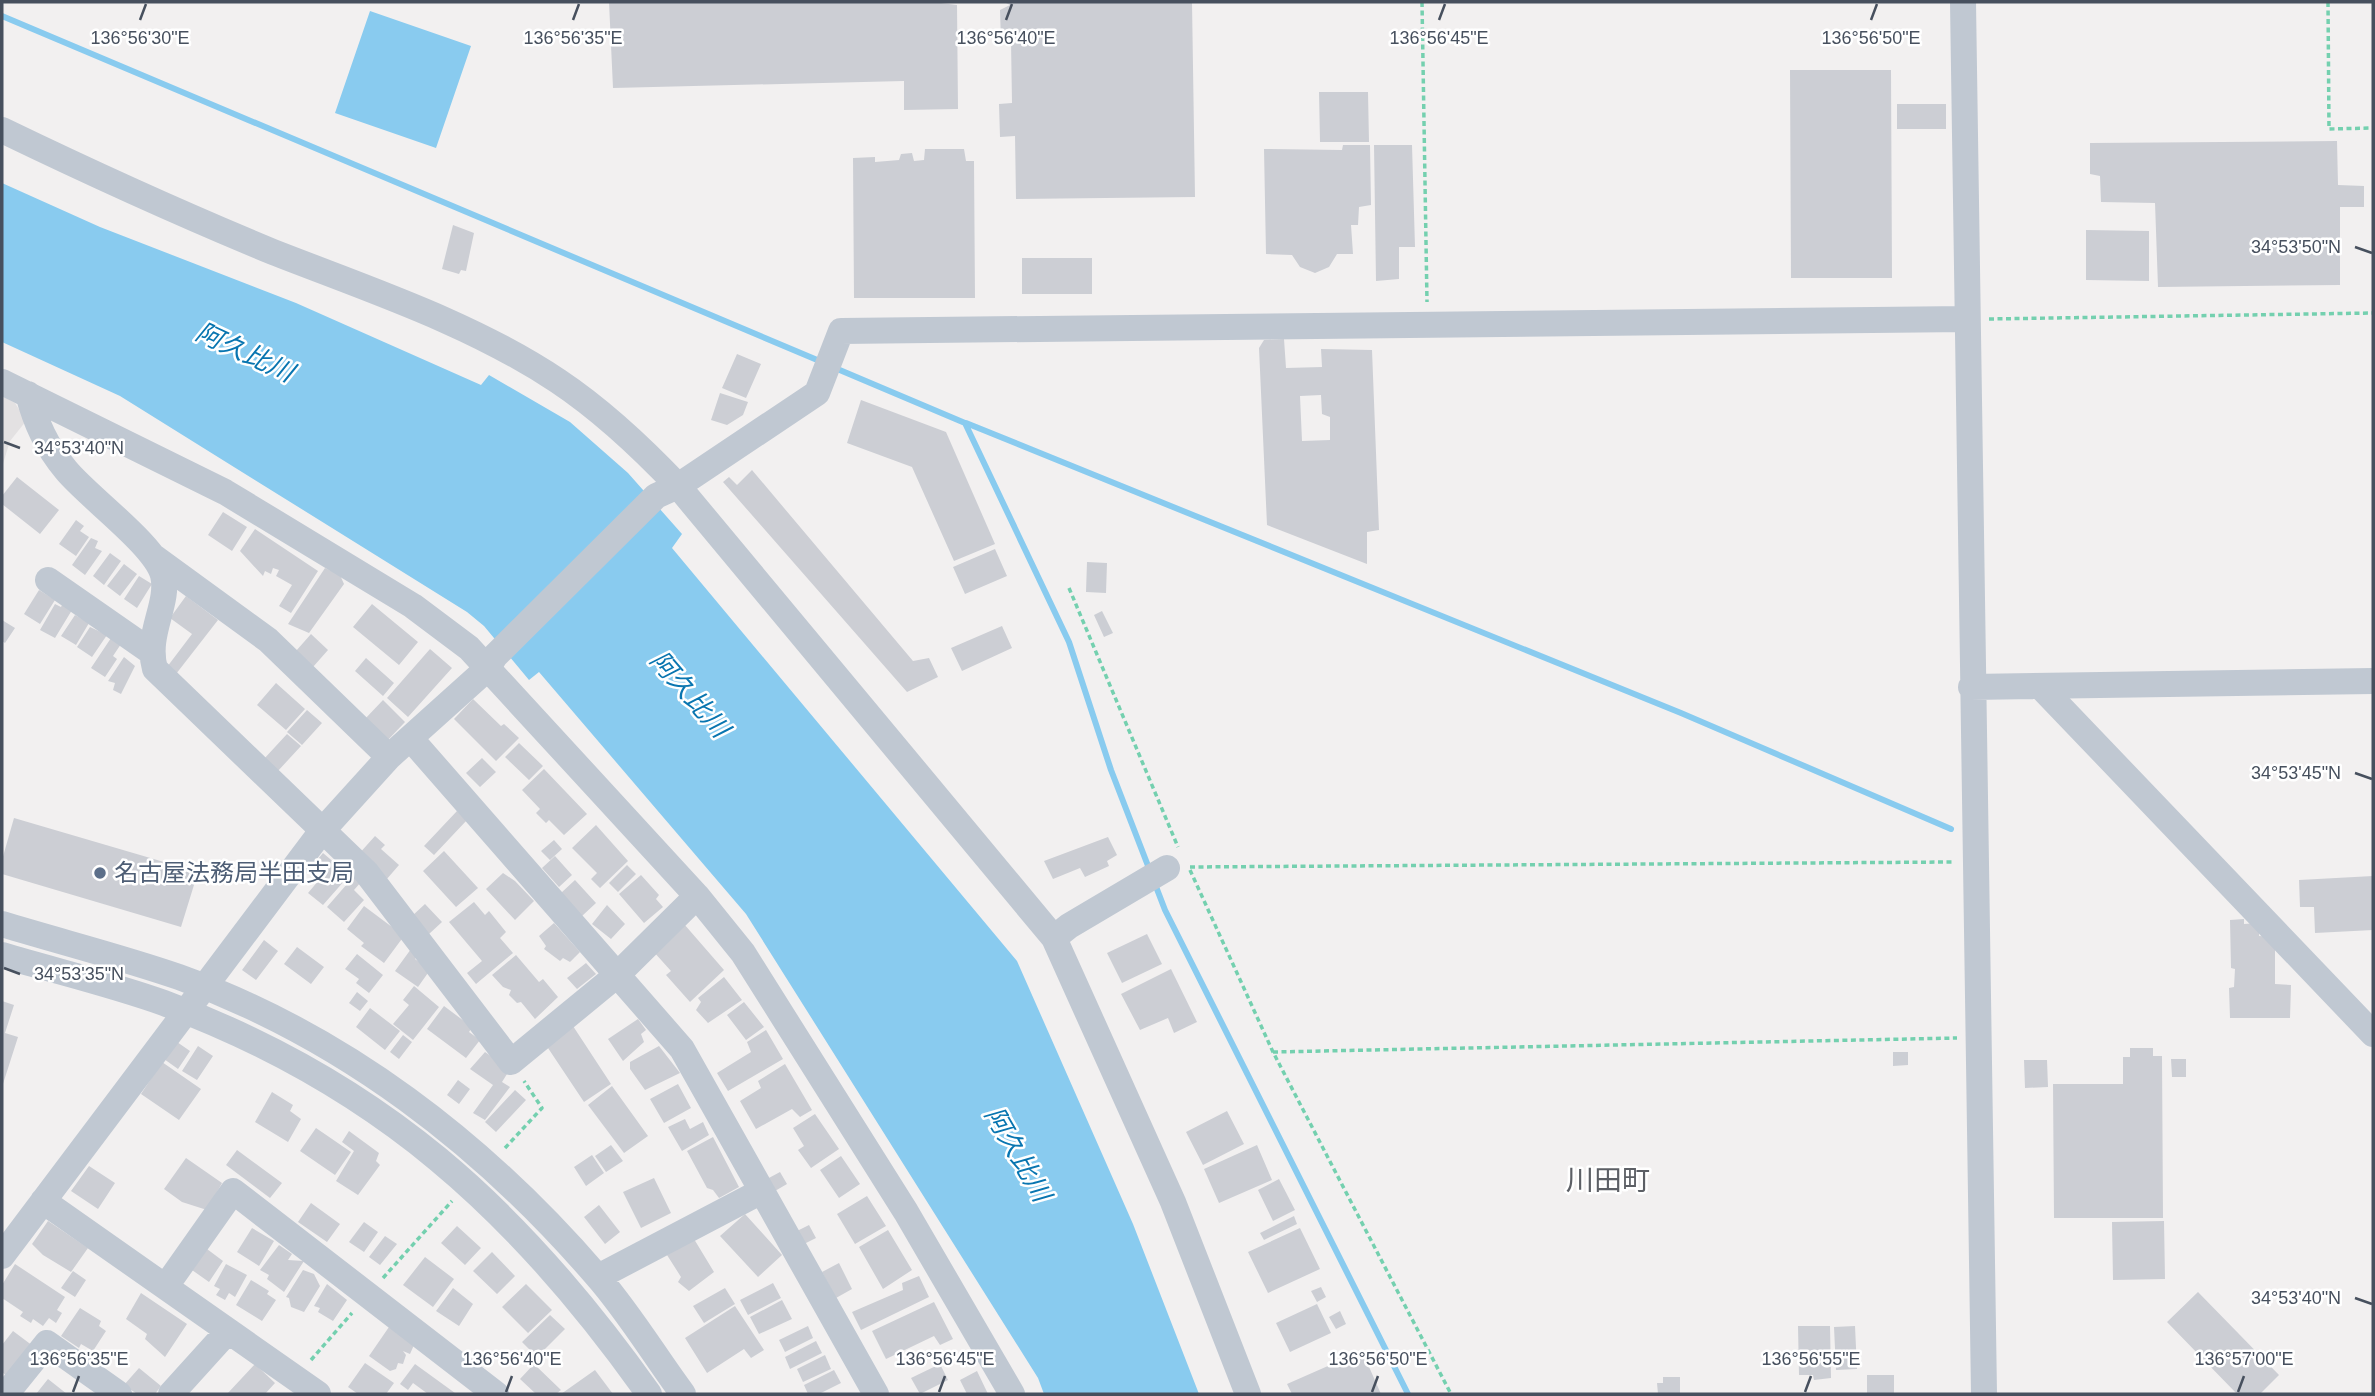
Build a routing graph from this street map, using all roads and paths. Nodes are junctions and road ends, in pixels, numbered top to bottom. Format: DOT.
graph roads {
  1 [pos="1422,2"];
  2 [pos="1963,2"];
  3 [pos="2328,2"];
  4 [pos="2373,128"];
  5 [pos="2,130"];
  6 [pos="2373,313"];
  7 [pos="1966,319"];
  8 [pos="1427,325"];
  9 [pos="2,382"];
  10 [pos="28,394"];
  11 [pos="667,491"];
  12 [pos="154,557"];
  13 [pos="48,580"];
  14 [pos="1069,588"];
  15 [pos="150,651"];
  16 [pos="492,662"];
  17 [pos="2373,681"];
  18 [pos="1971,687"];
  19 [pos="2041,687"];
  20 [pos="411,739"];
  21 [pos="388,757"];
  22 [pos="321,832"];
  23 [pos="1976,861"];
  24 [pos="1178,868"];
  25 [pos="697,896"];
  26 [pos="2,925"];
  27 [pos="1054,938"];
  28 [pos="2,955"];
  29 [pos="617,975"];
  30 [pos="204,988"];
  31 [pos="185,1012"];
  32 [pos="2373,1034"];
  33 [pos="1978,1037"];
  34 [pos="1273,1052"];
  35 [pos="511,1062"];
  36 [pos="501,1153"];
  37 [pos="760,1192"];
  38 [pos="43,1201"];
  39 [pos="2,1256"];
  40 [pos="598,1277"];
  41 [pos="166,1286"];
  42 [pos="228,1331"];
  43 [pos="6,1394"];
  44 [pos="119,1394"];
  45 [pos="171,1394"];
  46 [pos="318,1394"];
  47 [pos="496,1394"];
  48 [pos="649,1394"];
  49 [pos="683,1394"];
  50 [pos="876,1394"];
  51 [pos="1012,1394"];
  52 [pos="1248,1394"];
  53 [pos="1451,1394"];
  54 [pos="1983,1394"];
  1 -- 8 [label="path"];
  2 -- 7 [label="street"];
  3 -- 4 [label="path"];
  5 -- 11 [label="street"];
  6 -- 7 [label="path"];
  7 -- 8 [label="street"];
  7 -- 18 [label="street"];
  8 -- 11 [label="street"];
  9 -- 10 [label="street"];
  10 -- 12 [label="street"];
  10 -- 16 [label="street"];
  11 -- 16 [label="street"];
  11 -- 27 [label="street"];
  12 -- 15 [label="street"];
  12 -- 21 [label="street"];
  13 -- 15 [label="street"];
  14 -- 24 [label="path"];
  15 -- 22 [label="street"];
  16 -- 20 [label="street"];
  16 -- 25 [label="street"];
  17 -- 19 [label="street"];
  18 -- 19 [label="street"];
  18 -- 23 [label="street"];
  19 -- 32 [label="street"];
  20 -- 21 [label="street"];
  20 -- 29 [label="street"];
  21 -- 22 [label="street"];
  22 -- 30 [label="street"];
  22 -- 35 [label="street"];
  23 -- 24 [label="path"];
  23 -- 33 [label="street"];
  24 -- 27 [label="street"];
  24 -- 34 [label="path"];
  25 -- 29 [label="street"];
  25 -- 51 [label="street"];
  26 -- 30 [label="street"];
  27 -- 52 [label="street"];
  28 -- 31 [label="street"];
  29 -- 35 [label="street"];
  29 -- 37 [label="street"];
  30 -- 31 [label="street"];
  30 -- 40 [label="street"];
  31 -- 38 [label="street"];
  31 -- 48 [label="street"];
  33 -- 34 [label="path"];
  33 -- 54 [label="street"];
  34 -- 53 [label="path"];
  35 -- 36 [label="path"];
  37 -- 40 [label="street"];
  37 -- 50 [label="street"];
  38 -- 39 [label="street"];
  38 -- 41 [label="street"];
  40 -- 49 [label="street"];
  41 -- 42 [label="street"];
  41 -- 47 [label="street"];
  42 -- 45 [label="street"];
  42 -- 46 [label="street"];
  43 -- 44 [label="street"];
}
